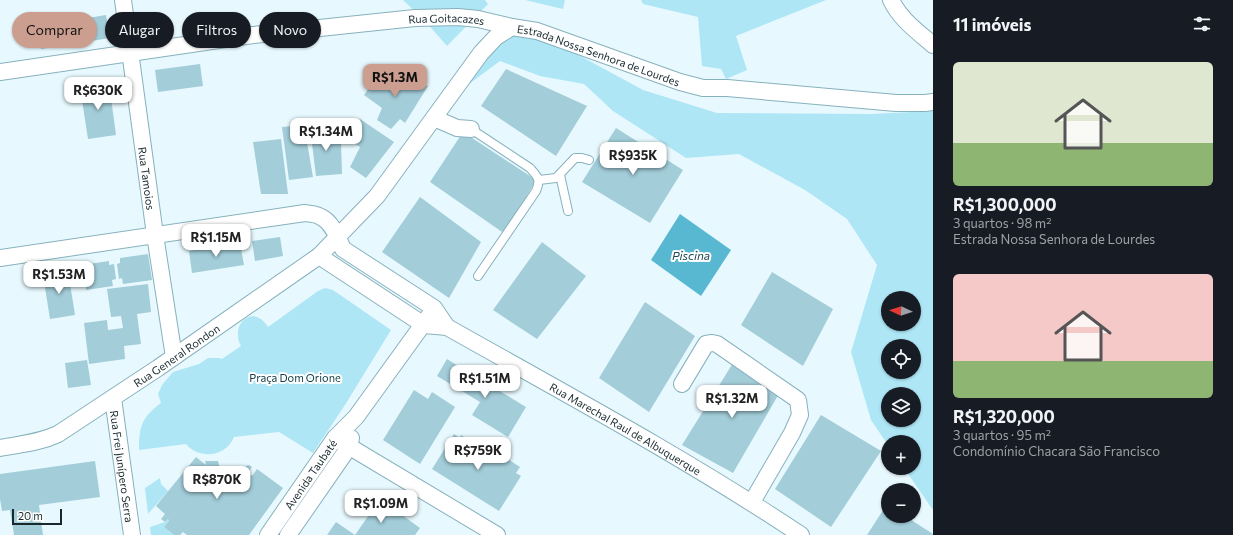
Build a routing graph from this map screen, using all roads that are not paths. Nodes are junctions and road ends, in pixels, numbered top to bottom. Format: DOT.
graph roads {
  1 [pos="124,0"];
  2 [pos="891,0"];
  3 [pos="512,27"];
  4 [pos="933,45"];
  5 [pos="131,53"];
  6 [pos="0,72"];
  7 [pos="933,102"];
  8 [pos="437,113"];
  9 [pos="470,129"];
  10 [pos="589,160"];
  11 [pos="560,175"];
  12 [pos="539,180"];
  13 [pos="568,211"];
  14 [pos="155,236"];
  15 [pos="338,236"];
  16 [pos="319,256"];
  17 [pos="0,258"];
  18 [pos="478,276"];
  19 [pos="434,308"];
  20 [pos="424,325"];
  21 [pos="447,327"];
  22 [pos="174,357"];
  23 [pos="682,384"];
  24 [pos="113,398"];
  25 [pos="356,416"];
  26 [pos="335,438"];
  27 [pos="349,447"];
  28 [pos="0,448"];
  29 [pos="752,502"];
  30 [pos="132,535"];
  31 [pos="268,535"];
  32 [pos="288,535"];
  33 [pos="497,535"];
  34 [pos="801,535"];
  1 -- 5 [label="street, Rua Tamoios"];
  2 -- 4 [label="street"];
  3 -- 5 [label="street, Rua Goitacazes"];
  3 -- 7 [label="street, Estrada Nossa Senhora de Lourdes"];
  3 -- 8 [label="street, Estrada Nossa Senhora de Lourdes"];
  5 -- 6 [label="street, Rua Goitacazes"];
  5 -- 14 [label="street, Rua Tamoios"];
  8 -- 9 [label="street"];
  8 -- 15 [label="street, Estrada Nossa Senhora de Lourdes"];
  9 -- 12 [label="lane"];
  10 -- 11 [label="lane"];
  11 -- 12 [label="lane"];
  11 -- 13 [label="lane"];
  12 -- 18 [label="lane"];
  14 -- 15 [label="street, Rua Marechal Raul de Albuquerque"];
  14 -- 17 [label="street, Rua Marechal Raul de Albuquerque"];
  14 -- 22 [label="street, Rua Tamoios"];
  15 -- 16 [label="street, Rua General Rondon"];
  15 -- 19 [label="street, Rua Marechal Raul de Albuquerque"];
  16 -- 20 [label="street, Rua Marechal Raul de Albuquerque"];
  16 -- 22 [label="street, Rua General Rondon"];
  19 -- 20 [label="street, Avenida Taubaté"];
  19 -- 21 [label="street, Rua Marechal Raul de Albuquerque"];
  20 -- 21 [label="street, Rua Marechal Raul de Albuquerque"];
  20 -- 25 [label="street, Avenida Taubaté"];
  21 -- 29 [label="street, Rua Marechal Raul de Albuquerque"];
  22 -- 24 [label="street, Rua General Rondon"];
  23 -- 29 [label="street"];
  24 -- 28 [label="street, Rua General Rondon"];
  24 -- 30 [label="street, Rua Frei Junípero Serra"];
  25 -- 26 [label="street, Avenida Taubaté"];
  25 -- 27 [label="street, Avenida Taubaté"];
  26 -- 27 [label="street"];
  26 -- 31 [label="street, Avenida Taubaté"];
  27 -- 32 [label="street, Avenida Taubaté"];
  27 -- 33 [label="street"];
  29 -- 34 [label="street, Rua Marechal Raul de Albuquerque"];
}
